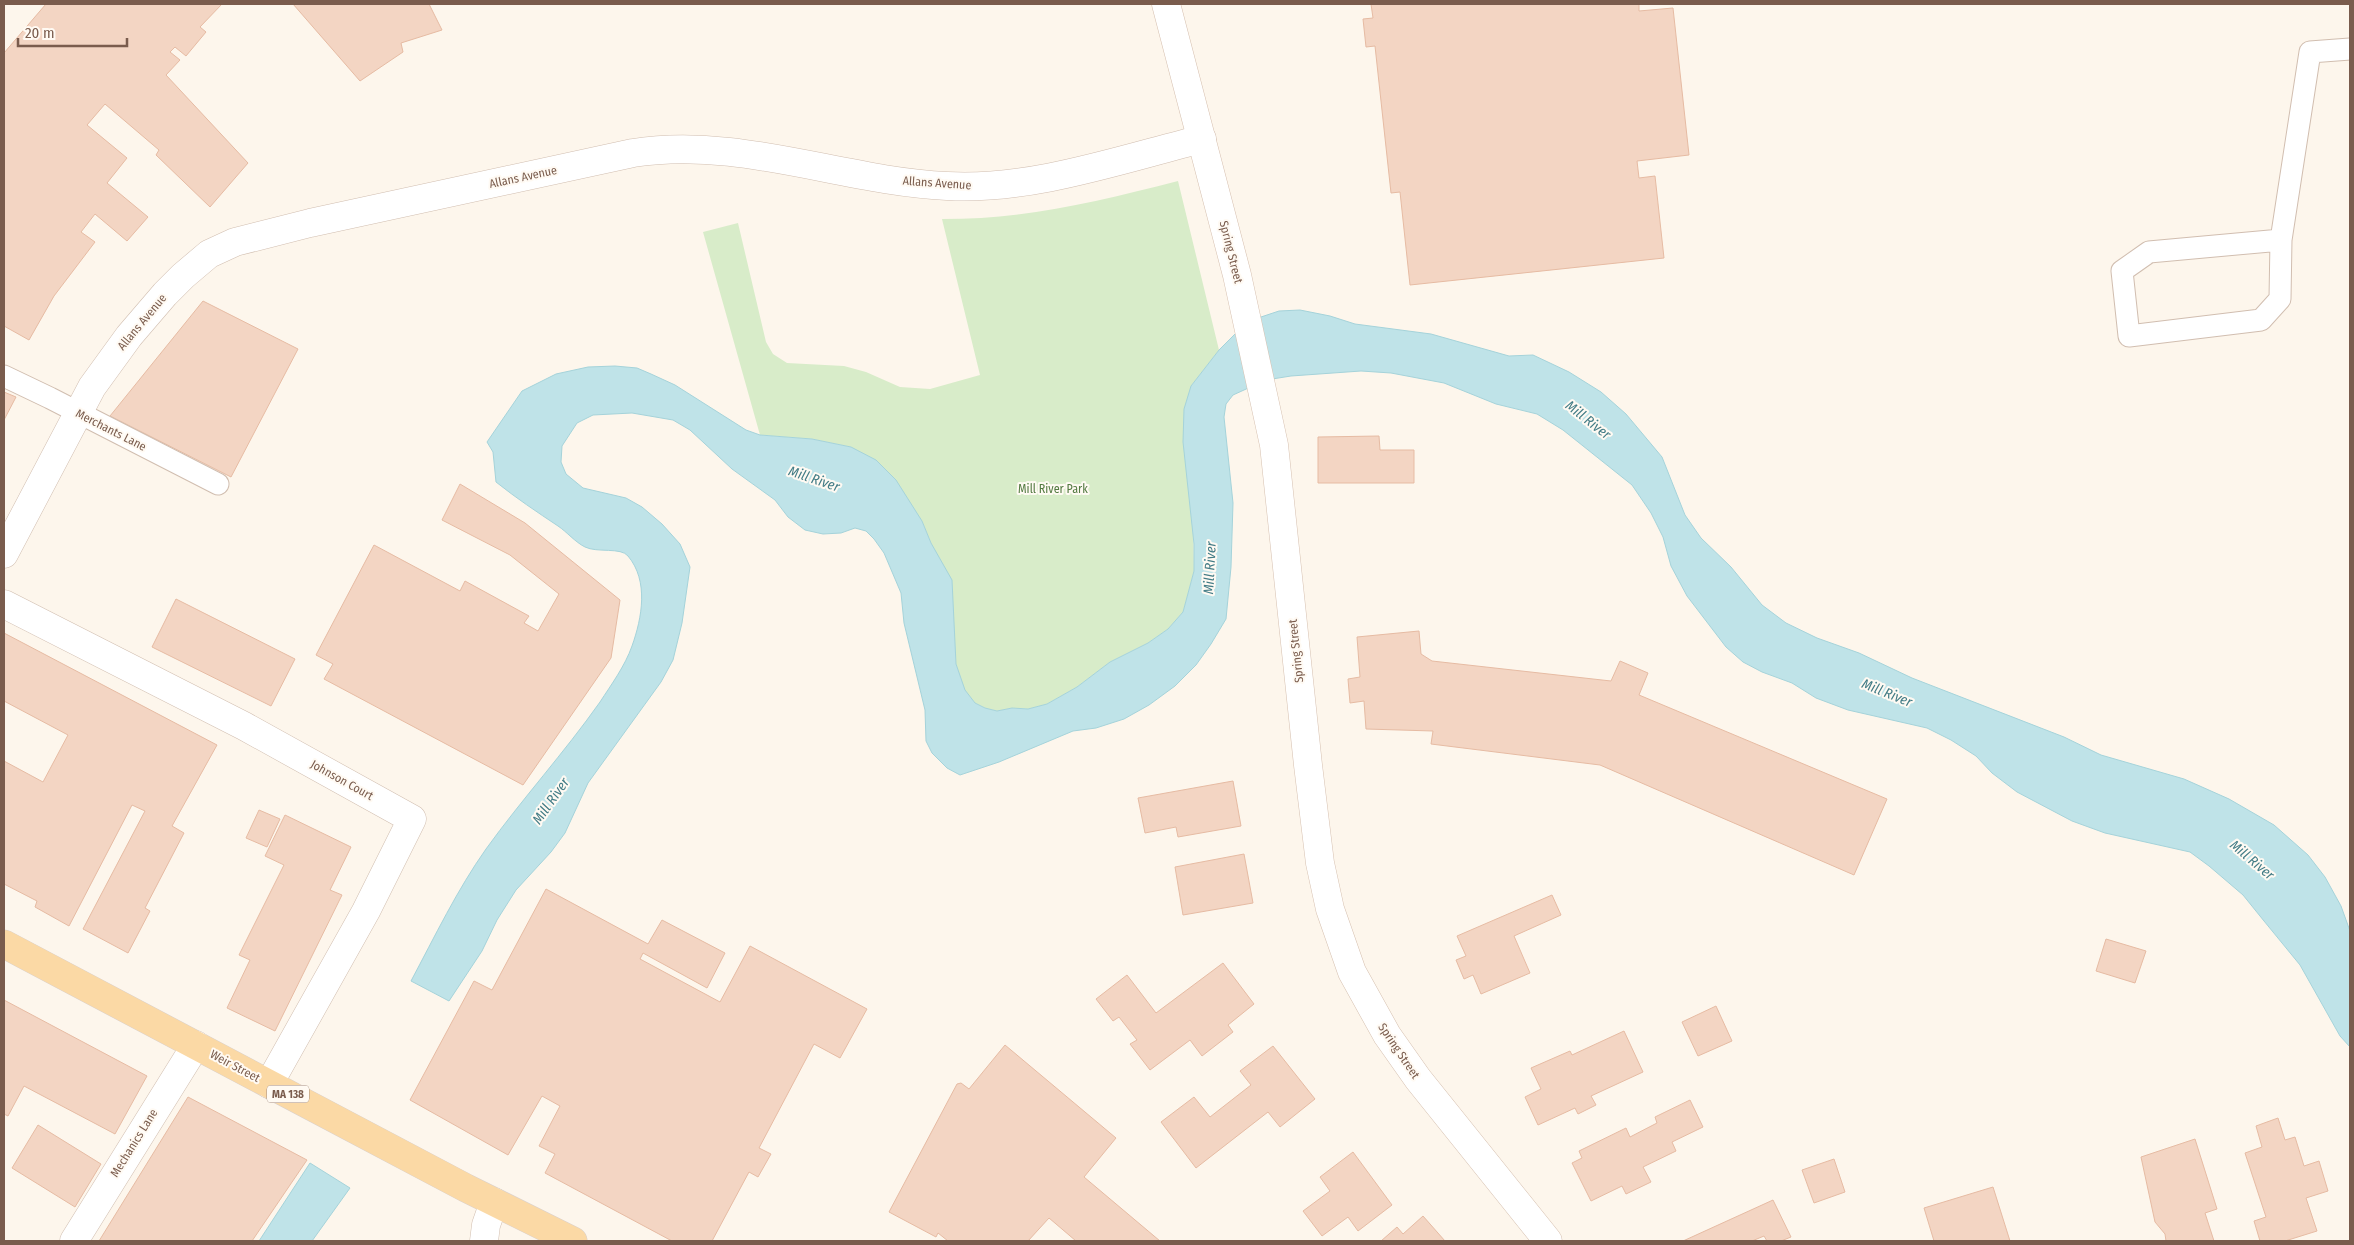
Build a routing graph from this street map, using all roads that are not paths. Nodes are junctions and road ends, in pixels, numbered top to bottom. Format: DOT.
graph roads {
  1 [pos="1166,4"];
  2 [pos="2350,49"];
  3 [pos="1202,139"];
  4 [pos="2281,240"];
  5 [pos="4,376"];
  6 [pos="77,412"];
  7 [pos="218,484"];
  8 [pos="4,554"];
  9 [pos="4,604"];
  10 [pos="4,944"];
  11 [pos="196,1045"];
  12 [pos="270,1084"];
  13 [pos="494,1202"];
  14 [pos="74,1241"];
  15 [pos="484,1241"];
  16 [pos="573,1241"];
  17 [pos="1548,1241"];
  1 -- 3 [label="street, Spring Street"];
  2 -- 4 [label="lane"];
  3 -- 6 [label="street, Allans Avenue"];
  3 -- 17 [label="street, Spring Street"];
  4 -- 4 [label="lane"];
  5 -- 6 [label="lane, Merchants Lane"];
  6 -- 7 [label="lane, Merchants Lane"];
  6 -- 8 [label="street, Allans Avenue"];
  9 -- 12 [label="street, Johnson Court"];
  10 -- 11 [label="main road, Weir Street / MA 138"];
  11 -- 12 [label="main road, Weir Street / MA 138"];
  11 -- 14 [label="street, Mechanics Lane"];
  12 -- 13 [label="main road, Weir Street / MA 138"];
  13 -- 15 [label="street"];
  13 -- 16 [label="main road, Weir Street / MA 138"];
}
